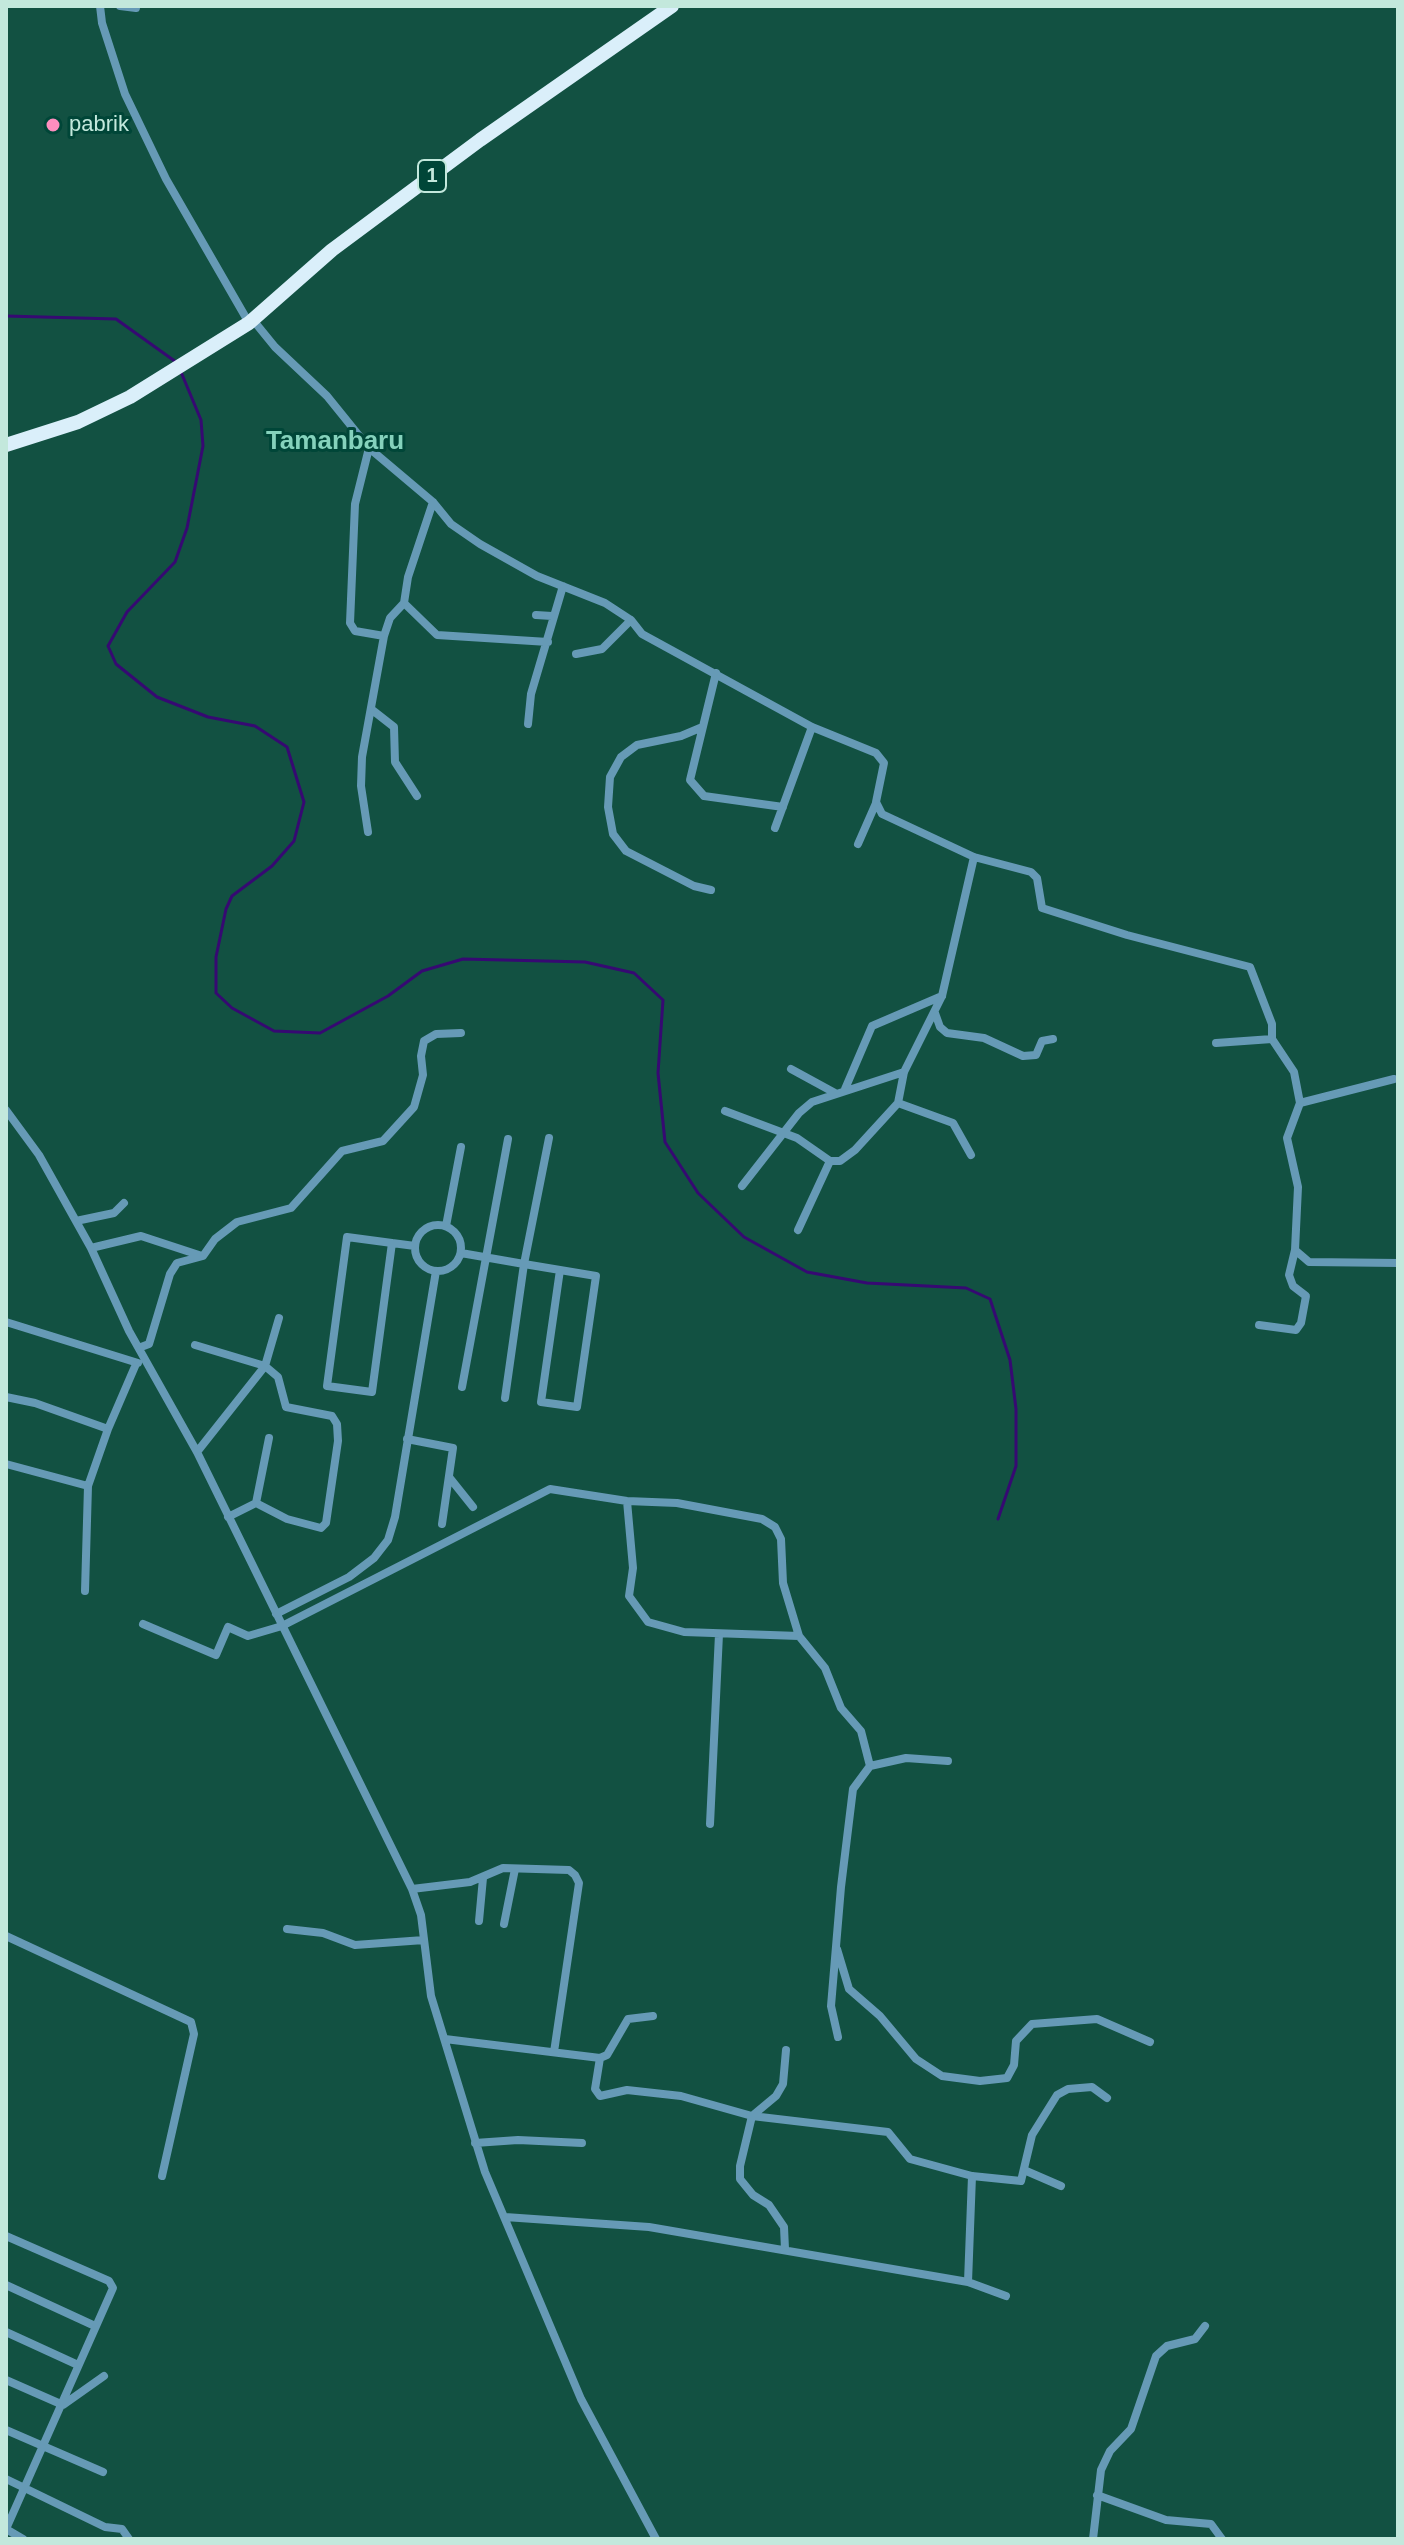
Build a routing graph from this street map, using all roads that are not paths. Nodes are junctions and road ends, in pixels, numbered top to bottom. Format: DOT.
graph roads {
  1 [pos="100,6"];
  2 [pos="120,6"];
  3 [pos="672,6"];
  4 [pos="136,8"];
  5 [pos="251,322"];
  6 [pos="6,445"];
  7 [pos="369,448"];
  8 [pos="433,502"];
  9 [pos="563,586"];
  10 [pos="404,603"];
  11 [pos="536,615"];
  12 [pos="552,616"];
  13 [pos="631,620"];
  14 [pos="384,636"];
  15 [pos="548,642"];
  16 [pos="576,654"];
  17 [pos="716,673"];
  18 [pos="371,709"];
  19 [pos="528,724"];
  20 [pos="812,727"];
  21 [pos="700,728"];
  22 [pos="417,796"];
  23 [pos="876,802"];
  24 [pos="783,807"];
  25 [pos="775,828"];
  26 [pos="368,832"];
  27 [pos="858,844"];
  28 [pos="974,857"];
  29 [pos="711,890"];
  30 [pos="942,996"];
  31 [pos="935,1012"];
  32 [pos="461,1033"];
  33 [pos="1053,1039"];
  34 [pos="1272,1039"];
  35 [pos="1216,1043"];
  36 [pos="791,1069"];
  37 [pos="904,1072"];
  38 [pos="1394,1079"];
  39 [pos="845,1089"];
  40 [pos="835,1093"];
  41 [pos="898,1103"];
  42 [pos="1300,1103"];
  43 [pos="6,1110"];
  44 [pos="725,1111"];
  45 [pos="783,1132"];
  46 [pos="549,1138"];
  47 [pos="508,1139"];
  48 [pos="461,1147"];
  49 [pos="971,1155"];
  50 [pos="830,1161"];
  51 [pos="742,1186"];
  52 [pos="124,1203"];
  53 [pos="76,1221"];
  54 [pos="446,1226"];
  55 [pos="798,1230"];
  56 [pos="392,1243"];
  57 [pos="415,1246"];
  58 [pos="91,1248"];
  59 [pos="1295,1250"];
  60 [pos="461,1253"];
  61 [pos="203,1256"];
  62 [pos="485,1257"];
  63 [pos="1398,1263"];
  64 [pos="524,1264"];
  65 [pos="560,1270"];
  66 [pos="436,1271"];
  67 [pos="279,1318"];
  68 [pos="6,1322"];
  69 [pos="1259,1325"];
  70 [pos="195,1345"];
  71 [pos="141,1347"];
  72 [pos="145,1358"];
  73 [pos="136,1364"];
  74 [pos="265,1366"];
  75 [pos="462,1387"];
  76 [pos="6,1397"];
  77 [pos="505,1398"];
  78 [pos="108,1429"];
  79 [pos="269,1438"];
  80 [pos="407,1439"];
  81 [pos="197,1452"];
  82 [pos="6,1464"];
  83 [pos="449,1477"];
  84 [pos="88,1486"];
  85 [pos="627,1501"];
  86 [pos="256,1503"];
  87 [pos="473,1507"];
  88 [pos="228,1517"];
  89 [pos="442,1524"];
  90 [pos="85,1591"];
  91 [pos="276,1614"];
  92 [pos="143,1624"];
  93 [pos="282,1626"];
  94 [pos="719,1634"];
  95 [pos="799,1636"];
  96 [pos="948,1761"];
  97 [pos="870,1766"];
  98 [pos="710,1824"];
  99 [pos="515,1869"];
  100 [pos="483,1878"];
  101 [pos="412,1889"];
  102 [pos="479,1921"];
  103 [pos="504,1924"];
  104 [pos="287,1929"];
  105 [pos="6,1936"];
  106 [pos="424,1940"];
  107 [pos="836,1944"];
  108 [pos="653,2016"];
  109 [pos="838,2037"];
  110 [pos="445,2039"];
  111 [pos="1150,2042"];
  112 [pos="786,2050"];
  113 [pos="554,2052"];
  114 [pos="600,2058"];
  115 [pos="1107,2098"];
  116 [pos="752,2116"];
  117 [pos="475,2143"];
  118 [pos="582,2143"];
  119 [pos="1024,2170"];
  120 [pos="162,2176"];
  121 [pos="972,2176"];
  122 [pos="1061,2186"];
  123 [pos="505,2217"];
  124 [pos="6,2236"];
  125 [pos="785,2249"];
  126 [pos="968,2282"];
  127 [pos="6,2285"];
  128 [pos="1006,2296"];
  129 [pos="95,2326"];
  130 [pos="1205,2326"];
  131 [pos="6,2332"];
  132 [pos="78,2365"];
  133 [pos="104,2376"];
  134 [pos="6,2380"];
  135 [pos="63,2405"];
  136 [pos="6,2430"];
  137 [pos="43,2447"];
  138 [pos="103,2472"];
  139 [pos="6,2479"];
  140 [pos="24,2486"];
  141 [pos="1097,2495"];
  142 [pos="6,2529"];
  143 [pos="23,2539"];
  144 [pos="129,2539"];
  145 [pos="656,2539"];
  146 [pos="1093,2539"];
  147 [pos="1222,2539"];
  1 -- 5 [label="street"];
  2 -- 4 [label="street"];
  3 -- 5 [label="highway, 1"];
  5 -- 6 [label="highway, 1"];
  5 -- 7 [label="street"];
  7 -- 8 [label="street"];
  7 -- 14 [label="street"];
  8 -- 9 [label="street"];
  8 -- 10 [label="street"];
  9 -- 12 [label="street"];
  9 -- 13 [label="street"];
  10 -- 14 [label="street"];
  10 -- 15 [label="street"];
  11 -- 12 [label="street"];
  12 -- 15 [label="street"];
  13 -- 16 [label="street"];
  13 -- 17 [label="street"];
  14 -- 18 [label="street"];
  15 -- 19 [label="street"];
  17 -- 20 [label="street"];
  17 -- 21 [label="street"];
  18 -- 22 [label="street"];
  18 -- 26 [label="street"];
  20 -- 23 [label="street"];
  20 -- 24 [label="street"];
  21 -- 24 [label="street"];
  21 -- 29 [label="street"];
  23 -- 27 [label="street"];
  23 -- 28 [label="street"];
  24 -- 25 [label="street"];
  28 -- 30 [label="street"];
  28 -- 34 [label="street"];
  30 -- 31 [label="street"];
  30 -- 39 [label="street"];
  31 -- 33 [label="street"];
  31 -- 37 [label="street"];
  32 -- 61 [label="street"];
  34 -- 35 [label="street"];
  34 -- 42 [label="street"];
  36 -- 40 [label="street"];
  37 -- 39 [label="street"];
  37 -- 41 [label="street"];
  38 -- 42 [label="street"];
  39 -- 40 [label="street"];
  40 -- 45 [label="street"];
  41 -- 49 [label="street"];
  41 -- 50 [label="street"];
  42 -- 59 [label="street"];
  43 -- 53 [label="street"];
  44 -- 45 [label="street"];
  45 -- 50 [label="street"];
  45 -- 51 [label="street"];
  46 -- 64 [label="street"];
  47 -- 62 [label="street"];
  48 -- 54 [label="street"];
  50 -- 55 [label="street"];
  52 -- 53 [label="street"];
  53 -- 58 [label="street"];
  54 -- 57 [label="street"];
  54 -- 60 [label="street"];
  56 -- 56 [label="street"];
  56 -- 57 [label="street"];
  57 -- 66 [label="street"];
  58 -- 61 [label="street"];
  58 -- 71 [label="street"];
  59 -- 63 [label="street"];
  59 -- 69 [label="street"];
  60 -- 62 [label="street"];
  60 -- 66 [label="street"];
  61 -- 71 [label="street"];
  62 -- 64 [label="street"];
  62 -- 75 [label="street"];
  64 -- 65 [label="street"];
  64 -- 77 [label="street"];
  65 -- 65 [label="street"];
  66 -- 80 [label="street"];
  67 -- 74 [label="street"];
  68 -- 73 [label="street"];
  70 -- 74 [label="street"];
  71 -- 72 [label="street"];
  72 -- 73 [label="street"];
  72 -- 81 [label="street"];
  73 -- 78 [label="street"];
  74 -- 81 [label="street"];
  74 -- 86 [label="street"];
  76 -- 78 [label="street"];
  78 -- 84 [label="street"];
  79 -- 86 [label="street"];
  80 -- 83 [label="street"];
  80 -- 91 [label="street"];
  81 -- 88 [label="street"];
  82 -- 84 [label="street"];
  83 -- 87 [label="street"];
  83 -- 89 [label="street"];
  84 -- 90 [label="street"];
  85 -- 93 [label="street"];
  85 -- 94 [label="street"];
  85 -- 95 [label="street"];
  86 -- 88 [label="street"];
  88 -- 91 [label="street"];
  91 -- 93 [label="street"];
  92 -- 93 [label="street"];
  93 -- 101 [label="street"];
  94 -- 95 [label="street"];
  94 -- 98 [label="street"];
  95 -- 97 [label="street"];
  96 -- 97 [label="street"];
  97 -- 107 [label="street"];
  99 -- 100 [label="street"];
  99 -- 103 [label="street"];
  99 -- 113 [label="street"];
  100 -- 101 [label="street"];
  100 -- 102 [label="street"];
  101 -- 106 [label="street"];
  104 -- 106 [label="street"];
  105 -- 120 [label="street"];
  106 -- 110 [label="street"];
  107 -- 109 [label="street"];
  107 -- 111 [label="street"];
  108 -- 114 [label="street"];
  110 -- 113 [label="street"];
  110 -- 117 [label="street"];
  112 -- 116 [label="street"];
  113 -- 114 [label="street"];
  114 -- 116 [label="street"];
  115 -- 119 [label="street"];
  116 -- 121 [label="street"];
  116 -- 125 [label="street"];
  117 -- 118 [label="street"];
  117 -- 123 [label="street"];
  119 -- 121 [label="street"];
  119 -- 122 [label="street"];
  121 -- 126 [label="street"];
  123 -- 125 [label="street"];
  123 -- 145 [label="street"];
  124 -- 129 [label="street"];
  125 -- 126 [label="street"];
  126 -- 128 [label="street"];
  127 -- 129 [label="street"];
  129 -- 132 [label="street"];
  130 -- 141 [label="street"];
  131 -- 132 [label="street"];
  132 -- 135 [label="street"];
  133 -- 135 [label="street"];
  134 -- 135 [label="street"];
  135 -- 137 [label="street"];
  136 -- 137 [label="street"];
  137 -- 138 [label="street"];
  137 -- 140 [label="street"];
  139 -- 140 [label="street"];
  140 -- 142 [label="street"];
  140 -- 144 [label="street"];
  141 -- 146 [label="street"];
  141 -- 147 [label="street"];
  142 -- 143 [label="street"];
}
